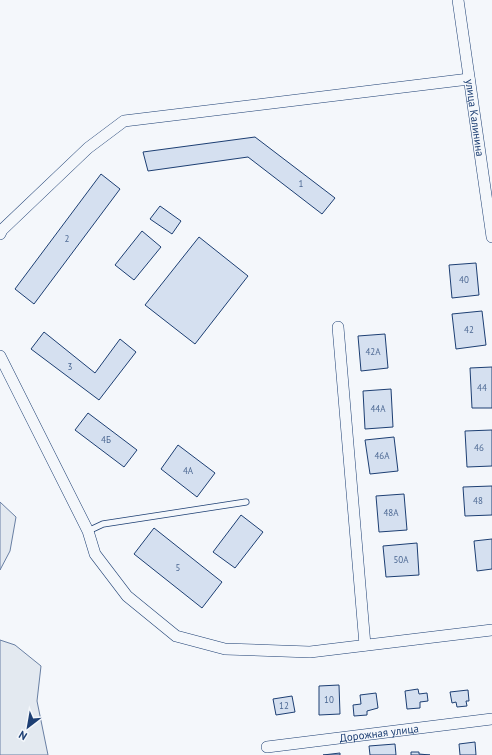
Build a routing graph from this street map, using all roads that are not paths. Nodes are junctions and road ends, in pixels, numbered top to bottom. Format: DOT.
graph roads {
  1 [pos="458,0"];
  2 [pos="469,79"];
  3 [pos="0,234"];
  4 [pos="492,236"];
  5 [pos="338,327"];
  6 [pos="0,356"];
  7 [pos="246,502"];
  8 [pos="88,531"];
  9 [pos="492,630"];
  10 [pos="365,645"];
  11 [pos="492,719"];
  12 [pos="267,747"];
  1 -- 2 [label="street, улица Калинина"];
  2 -- 3 [label="street"];
  2 -- 4 [label="street, улица Калинина"];
  5 -- 10 [label="street"];
  6 -- 8 [label="street"];
  7 -- 8 [label="lane"];
  8 -- 10 [label="street"];
  9 -- 10 [label="street"];
  11 -- 12 [label="street, Дорожная улица"];
}
